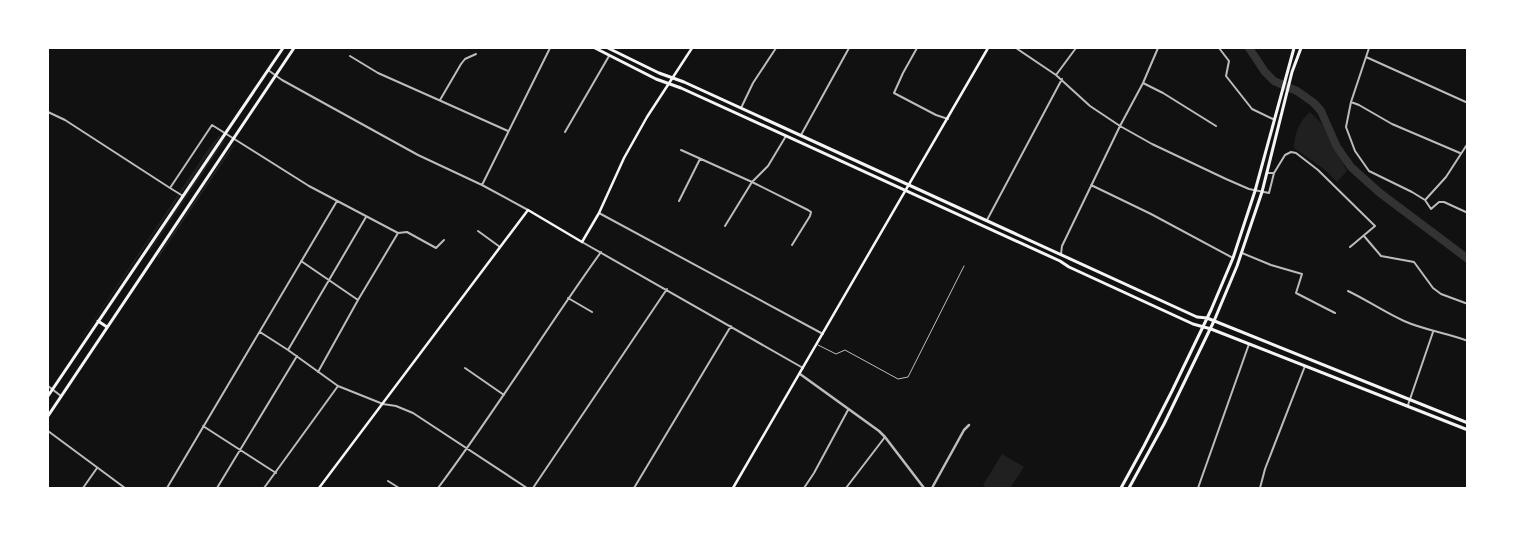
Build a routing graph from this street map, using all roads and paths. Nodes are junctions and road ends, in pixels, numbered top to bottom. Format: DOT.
graph roads {
  1 [pos="283,48"];
  2 [pos="294,48"];
  3 [pos="550,48"];
  4 [pos="595,48"];
  5 [pos="608,48"];
  6 [pos="692,48"];
  7 [pos="776,48"];
  8 [pos="849,48"];
  9 [pos="917,48"];
  10 [pos="988,48"];
  11 [pos="1016,48"];
  12 [pos="1076,48"];
  13 [pos="1158,48"];
  14 [pos="1219,48"];
  15 [pos="1294,48"];
  16 [pos="1301,48"];
  17 [pos="1369,48"];
  18 [pos="476,54"];
  19 [pos="610,55"];
  20 [pos="350,56"];
  21 [pos="1366,56"];
  22 [pos="268,70"];
  23 [pos="1290,71"];
  24 [pos="275,75"];
  25 [pos="1056,75"];
  26 [pos="672,78"];
  27 [pos="1062,79"];
  28 [pos="668,83"];
  29 [pos="1143,84"];
  30 [pos="440,100"];
  31 [pos="1351,102"];
  32 [pos="1468,103"];
  33 [pos="741,108"];
  34 [pos="48,112"];
  35 [pos="948,120"];
  36 [pos="1274,120"];
  37 [pos="1120,126"];
  38 [pos="1216,126"];
  39 [pos="508,131"];
  40 [pos="565,132"];
  41 [pos="226,134"];
  42 [pos="786,136"];
  43 [pos="801,136"];
  44 [pos="233,138"];
  45 [pos="1468,143"];
  46 [pos="1466,148"];
  47 [pos="681,150"];
  48 [pos="1460,153"];
  49 [pos="700,159"];
  50 [pos="1267,173"];
  51 [pos="1274,173"];
  52 [pos="752,182"];
  53 [pos="482,185"];
  54 [pos="1091,185"];
  55 [pos="909,186"];
  56 [pos="170,188"];
  57 [pos="906,191"];
  58 [pos="1255,191"];
  59 [pos="1262,192"];
  60 [pos="184,196"];
  61 [pos="1425,200"];
  62 [pos="337,201"];
  63 [pos="679,201"];
  64 [pos="528,210"];
  65 [pos="598,213"];
  66 [pos="1468,213"];
  67 [pos="366,217"];
  68 [pos="987,220"];
  69 [pos="725,226"];
  70 [pos="478,232"];
  71 [pos="398,233"];
  72 [pos="1364,236"];
  73 [pos="444,240"];
  74 [pos="582,242"];
  75 [pos="792,245"];
  76 [pos="500,247"];
  77 [pos="1350,248"];
  78 [pos="601,252"];
  79 [pos="1242,253"];
  80 [pos="1061,254"];
  81 [pos="1233,258"];
  82 [pos="301,261"];
  83 [pos="964,266"];
  84 [pos="330,280"];
  85 [pos="666,289"];
  86 [pos="1348,291"];
  87 [pos="568,298"];
  88 [pos="358,300"];
  89 [pos="1468,304"];
  90 [pos="592,312"];
  91 [pos="1335,313"];
  92 [pos="1207,318"];
  93 [pos="98,321"];
  94 [pos="1214,322"];
  95 [pos="731,326"];
  96 [pos="1203,326"];
  97 [pos="107,327"];
  98 [pos="1211,329"];
  99 [pos="260,332"];
  100 [pos="1433,332"];
  101 [pos="823,334"];
  102 [pos="1468,341"];
  103 [pos="817,344"];
  104 [pos="1249,344"];
  105 [pos="288,350"];
  106 [pos="297,356"];
  107 [pos="1305,366"];
  108 [pos="465,368"];
  109 [pos="803,368"];
  110 [pos="318,372"];
  111 [pos="800,374"];
  112 [pos="48,386"];
  113 [pos="338,386"];
  114 [pos="52,389"];
  115 [pos="504,395"];
  116 [pos="48,396"];
  117 [pos="61,396"];
  118 [pos="1410,400"];
  119 [pos="383,404"];
  120 [pos="1408,405"];
  121 [pos="848,410"];
  122 [pos="48,416"];
  123 [pos="1468,423"];
  124 [pos="969,425"];
  125 [pos="203,426"];
  126 [pos="1468,430"];
  127 [pos="48,431"];
  128 [pos="885,437"];
  129 [pos="241,450"];
  130 [pos="467,450"];
  131 [pos="97,468"];
  132 [pos="276,473"];
  133 [pos="388,481"];
  134 [pos="84,488"];
  135 [pos="125,488"];
  136 [pos="167,488"];
  137 [pos="217,488"];
  138 [pos="264,488"];
  139 [pos="319,488"];
  140 [pos="399,488"];
  141 [pos="438,488"];
  142 [pos="527,488"];
  143 [pos="533,488"];
  144 [pos="634,488"];
  145 [pos="733,488"];
  146 [pos="804,488"];
  147 [pos="846,488"];
  148 [pos="924,488"];
  149 [pos="932,488"];
  150 [pos="1120,488"];
  151 [pos="1129,488"];
  152 [pos="1198,488"];
  153 [pos="1260,488"];
  1 -- 22 [label="main road"];
  2 -- 24 [label="main road"];
  3 -- 39 [label="street"];
  4 -- 19 [label="main road"];
  5 -- 26 [label="main road"];
  6 -- 26 [label="main road"];
  7 -- 33 [label="street"];
  8 -- 43 [label="street"];
  9 -- 35 [label="street"];
  10 -- 35 [label="main road"];
  11 -- 25 [label="street"];
  12 -- 25 [label="street"];
  13 -- 29 [label="street"];
  14 -- 36 [label="street"];
  15 -- 23 [label="main road"];
  16 -- 23 [label="main road"];
  17 -- 21 [label="street"];
  18 -- 30 [label="street"];
  19 -- 28 [label="main road"];
  19 -- 40 [label="street"];
  20 -- 30 [label="street"];
  21 -- 31 [label="street"];
  21 -- 32 [label="street"];
  22 -- 24 [label="street"];
  22 -- 41 [label="main road"];
  23 -- 36 [label="main road"];
  23 -- 50 [label="main road"];
  24 -- 44 [label="main road"];
  24 -- 53 [label="street"];
  25 -- 27 [label="street"];
  26 -- 28 [label="main road"];
  26 -- 33 [label="main road"];
  27 -- 37 [label="street"];
  27 -- 68 [label="street"];
  28 -- 42 [label="main road"];
  28 -- 65 [label="main road"];
  29 -- 37 [label="street"];
  29 -- 38 [label="street"];
  30 -- 39 [label="street"];
  31 -- 48 [label="street"];
  31 -- 61 [label="street"];
  33 -- 43 [label="main road"];
  34 -- 56 [label="street"];
  35 -- 55 [label="main road"];
  36 -- 58 [label="main road"];
  37 -- 54 [label="street"];
  37 -- 58 [label="street"];
  39 -- 53 [label="street"];
  41 -- 44 [label="street"];
  41 -- 56 [label="street"];
  41 -- 60 [label="main road"];
  42 -- 52 [label="street"];
  42 -- 57 [label="main road"];
  43 -- 55 [label="main road"];
  44 -- 62 [label="street"];
  44 -- 97 [label="main road"];
  45 -- 46 [label="street"];
  46 -- 48 [label="street"];
  47 -- 49 [label="street"];
  48 -- 61 [label="street"];
  49 -- 52 [label="street"];
  49 -- 63 [label="street"];
  50 -- 51 [label="street"];
  50 -- 59 [label="main road"];
  51 -- 59 [label="street"];
  51 -- 72 [label="street"];
  52 -- 69 [label="street"];
  52 -- 75 [label="street"];
  53 -- 64 [label="street"];
  54 -- 80 [label="street"];
  54 -- 81 [label="street"];
  55 -- 57 [label="main road"];
  55 -- 68 [label="main road"];
  56 -- 60 [label="street"];
  57 -- 96 [label="main road"];
  57 -- 101 [label="main road"];
  58 -- 59 [label="street"];
  58 -- 81 [label="main road"];
  59 -- 79 [label="main road"];
  60 -- 93 [label="main road"];
  61 -- 66 [label="street"];
  62 -- 67 [label="street"];
  62 -- 82 [label="street"];
  64 -- 74 [label="main road"];
  64 -- 76 [label="main road"];
  65 -- 74 [label="main road"];
  65 -- 101 [label="street"];
  67 -- 71 [label="street"];
  67 -- 84 [label="street"];
  68 -- 80 [label="main road"];
  70 -- 76 [label="street"];
  71 -- 73 [label="street"];
  71 -- 88 [label="street"];
  72 -- 77 [label="street"];
  72 -- 89 [label="street"];
  74 -- 78 [label="street"];
  76 -- 119 [label="main road"];
  78 -- 85 [label="street"];
  78 -- 87 [label="street"];
  79 -- 91 [label="street"];
  79 -- 94 [label="main road"];
  80 -- 92 [label="main road"];
  81 -- 92 [label="main road"];
  82 -- 84 [label="street"];
  82 -- 99 [label="street"];
  83 -- 103 [label="lane"];
  84 -- 88 [label="street"];
  84 -- 105 [label="street"];
  85 -- 95 [label="street"];
  85 -- 143 [label="street"];
  86 -- 100 [label="street"];
  87 -- 90 [label="street"];
  87 -- 115 [label="street"];
  88 -- 110 [label="street"];
  92 -- 94 [label="main road"];
  92 -- 96 [label="main road"];
  93 -- 97 [label="main road"];
  93 -- 114 [label="main road"];
  94 -- 98 [label="main road"];
  94 -- 118 [label="main road"];
  95 -- 109 [label="street"];
  95 -- 144 [label="street"];
  96 -- 98 [label="main road"];
  96 -- 150 [label="main road"];
  97 -- 117 [label="main road"];
  98 -- 104 [label="main road"];
  98 -- 151 [label="main road"];
  99 -- 105 [label="street"];
  99 -- 125 [label="street"];
  100 -- 102 [label="street"];
  100 -- 118 [label="street"];
  101 -- 103 [label="main road"];
  103 -- 109 [label="main road"];
  104 -- 107 [label="main road"];
  104 -- 152 [label="street"];
  105 -- 106 [label="street"];
  106 -- 110 [label="street"];
  106 -- 129 [label="street"];
  107 -- 120 [label="main road"];
  107 -- 153 [label="street"];
  108 -- 115 [label="street"];
  109 -- 111 [label="main road"];
  110 -- 113 [label="street"];
  111 -- 121 [label="street"];
  111 -- 145 [label="main road"];
  112 -- 114 [label="street"];
  113 -- 119 [label="street"];
  113 -- 132 [label="street"];
  114 -- 116 [label="main road"];
  114 -- 117 [label="street"];
  115 -- 130 [label="street"];
  117 -- 122 [label="main road"];
  118 -- 120 [label="street"];
  118 -- 123 [label="main road"];
  119 -- 130 [label="street"];
  119 -- 139 [label="main road"];
  120 -- 126 [label="main road"];
  121 -- 128 [label="street"];
  121 -- 146 [label="street"];
  124 -- 149 [label="street"];
  125 -- 129 [label="street"];
  125 -- 136 [label="street"];
  127 -- 131 [label="street"];
  128 -- 147 [label="street"];
  128 -- 148 [label="street"];
  129 -- 132 [label="street"];
  129 -- 137 [label="street"];
  130 -- 141 [label="street"];
  130 -- 142 [label="street"];
  131 -- 134 [label="street"];
  131 -- 135 [label="street"];
  132 -- 138 [label="street"];
  133 -- 140 [label="street"];
}
